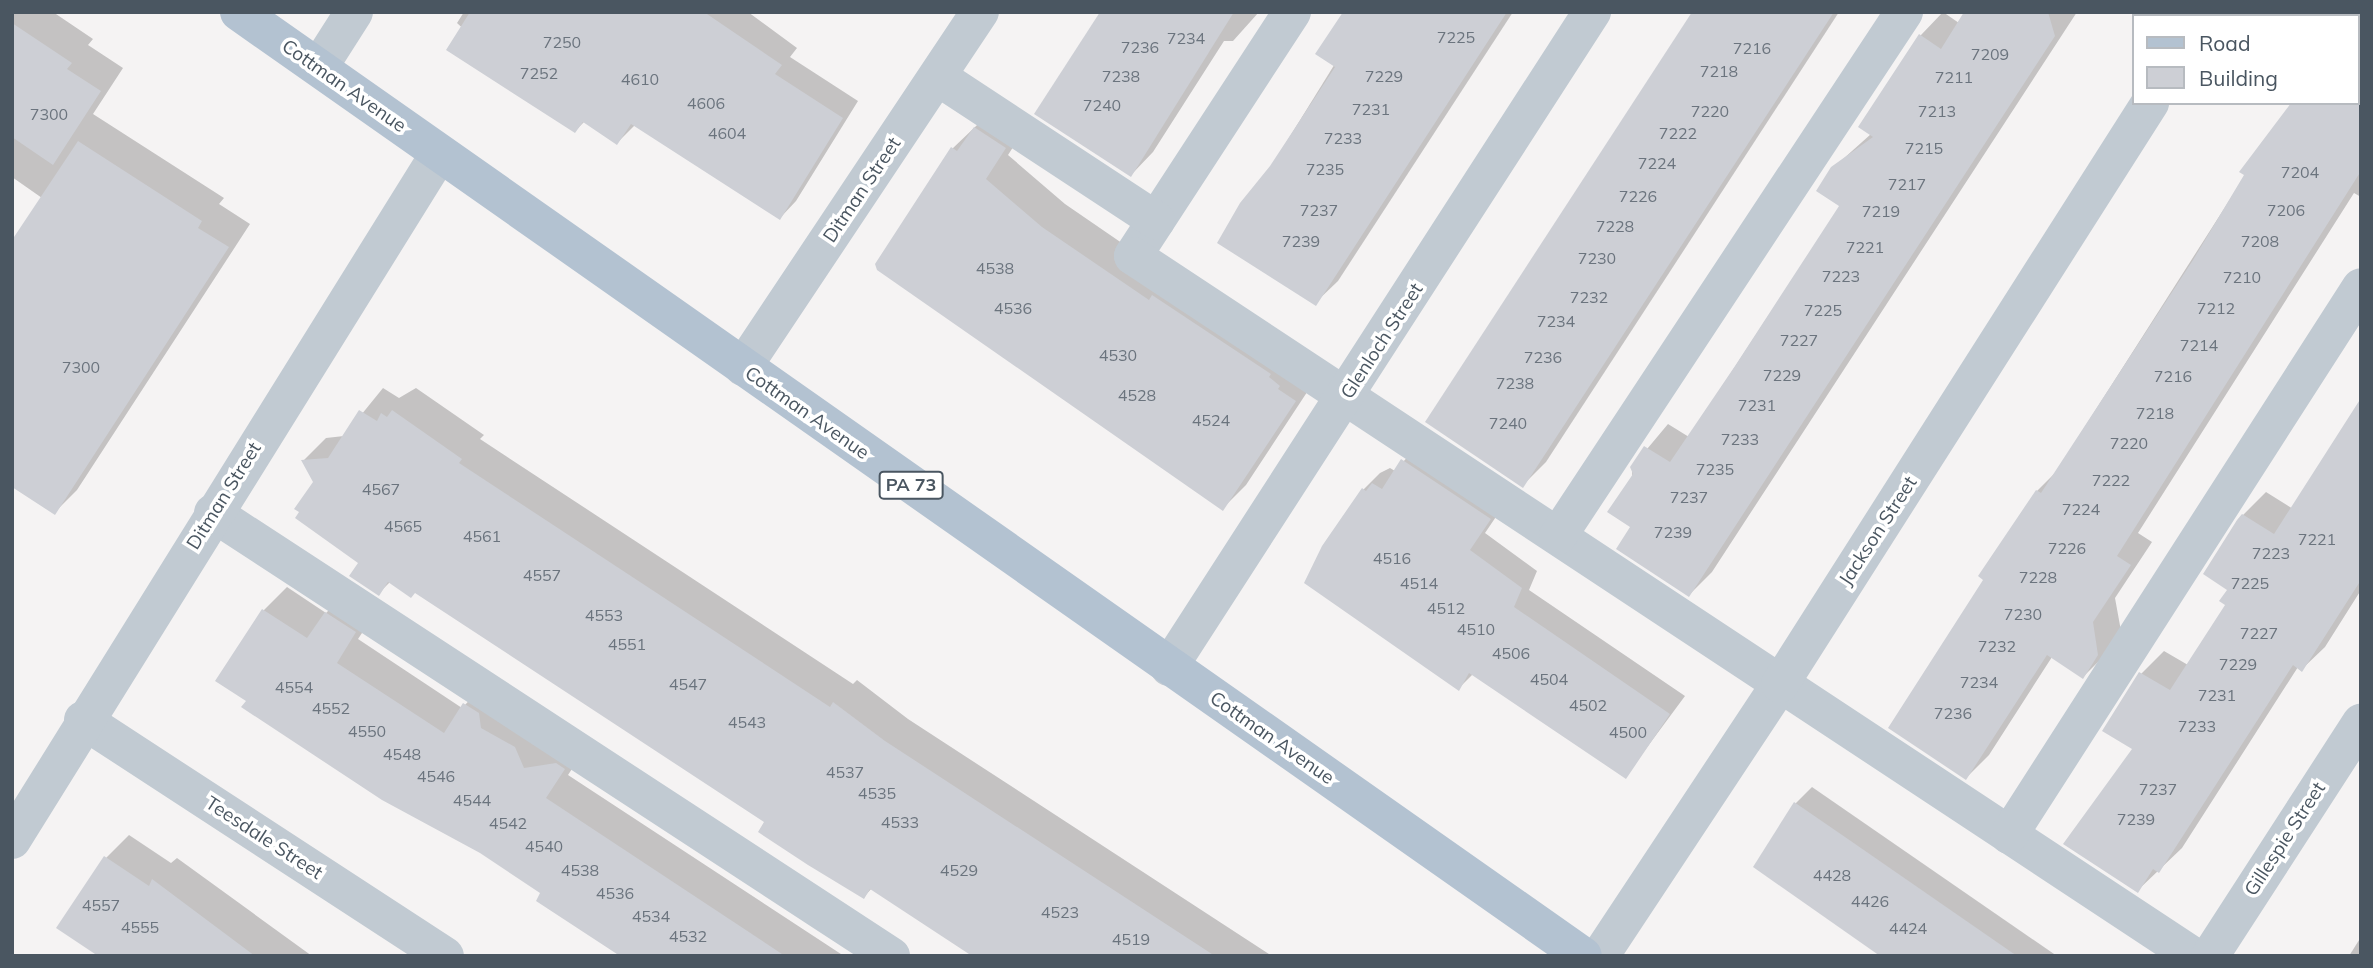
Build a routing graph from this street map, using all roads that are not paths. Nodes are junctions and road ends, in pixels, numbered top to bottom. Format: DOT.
graph roads {
  1 [pos="239,12"];
  2 [pos="355,12"];
  3 [pos="980,12"];
  4 [pos="1292,12"];
  5 [pos="1592,12"];
  6 [pos="1904,12"];
  7 [pos="319,67"];
  8 [pos="938,77"];
  9 [pos="2149,105"];
  10 [pos="439,154"];
  11 [pos="1156,220"];
  12 [pos="2361,287"];
  13 [pos="743,367"];
  14 [pos="1347,397"];
  15 [pos="213,513"];
  16 [pos="1558,536"];
  17 [pos="1169,667"];
  18 [pos="1780,684"];
  19 [pos="83,720"];
  20 [pos="2361,723"];
  21 [pos="2009,835"];
  22 [pos="12,840"];
  23 [pos="445,956"];
  24 [pos="891,956"];
  25 [pos="1583,956"];
  26 [pos="1600,956"];
  27 [pos="2193,956"];
  28 [pos="2210,956"];
  1 -- 7 [label="main road, Cottman Avenue / PA 73"];
  2 -- 7 [label="street"];
  3 -- 8 [label="street, Ditman Street"];
  4 -- 11 [label="street"];
  5 -- 14 [label="street, Glenloch Street"];
  6 -- 16 [label="street"];
  7 -- 10 [label="main road, Cottman Avenue / PA 73"];
  8 -- 11 [label="street"];
  8 -- 13 [label="street, Ditman Street"];
  9 -- 18 [label="street, Jackson Street"];
  10 -- 13 [label="main road, Cottman Avenue / PA 73"];
  10 -- 15 [label="street, Ditman Street"];
  11 -- 14 [label="street"];
  12 -- 21 [label="street"];
  13 -- 17 [label="main road, Cottman Avenue / PA 73"];
  14 -- 16 [label="street"];
  14 -- 17 [label="street, Glenloch Street"];
  15 -- 19 [label="street, Ditman Street"];
  15 -- 24 [label="street"];
  16 -- 18 [label="street"];
  17 -- 25 [label="main road, Cottman Avenue / PA 73"];
  18 -- 21 [label="street"];
  18 -- 26 [label="street, Jackson Street"];
  19 -- 22 [label="street, Ditman Street"];
  19 -- 23 [label="street, Teesdale Street"];
  20 -- 28 [label="street, Gillespie Street"];
  21 -- 27 [label="street"];
}
